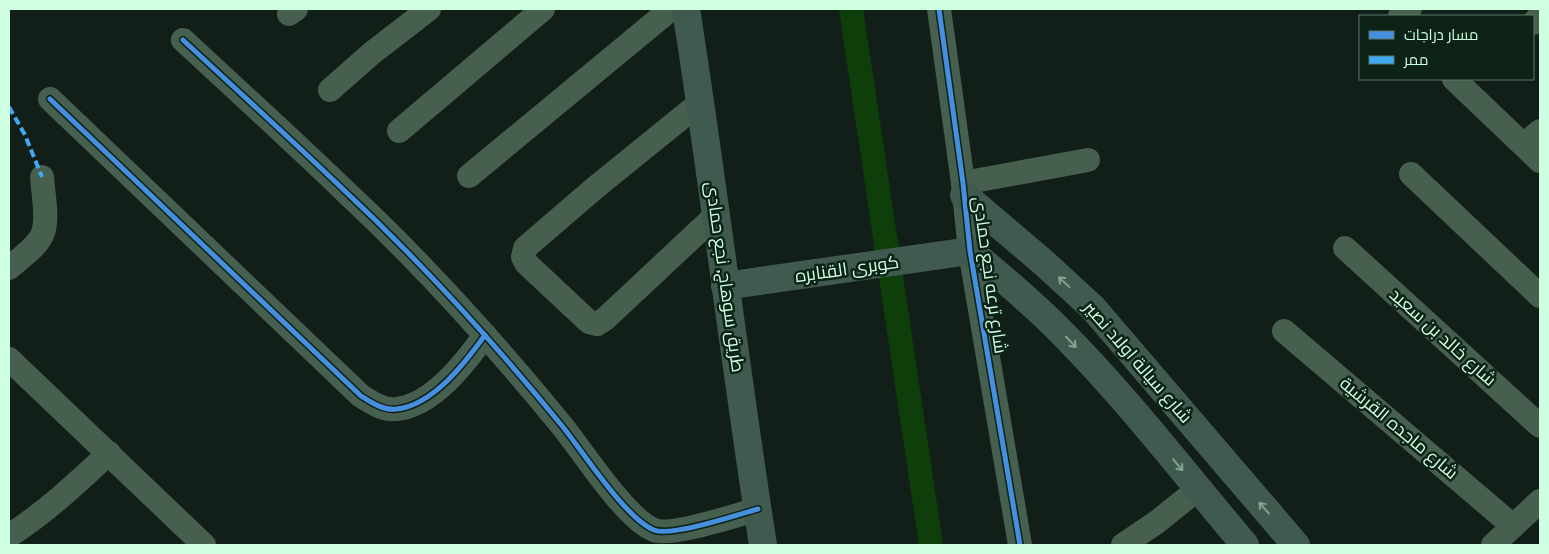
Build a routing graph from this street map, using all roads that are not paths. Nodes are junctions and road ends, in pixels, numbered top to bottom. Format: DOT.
graph roads {
  1 [pos="429,9"];
  2 [pos="543,9"];
  3 [pos="671,9"];
  4 [pos="686,9"];
  5 [pos="939,9"];
  6 [pos="183,40"];
  7 [pos="1460,81"];
  8 [pos="330,90"];
  9 [pos="50,99"];
  10 [pos="701,102"];
  11 [pos="399,131"];
  12 [pos="1535,146"];
  13 [pos="1088,160"];
  14 [pos="1411,174"];
  15 [pos="470,176"];
  16 [pos="42,177"];
  17 [pos="963,189"];
  18 [pos="716,215"];
  19 [pos="1345,248"];
  20 [pos="970,251"];
  21 [pos="9,268"];
  22 [pos="725,286"];
  23 [pos="1540,296"];
  24 [pos="1284,331"];
  25 [pos="485,336"];
  26 [pos="13,371"];
  27 [pos="1540,426"];
  28 [pos="109,453"];
  29 [pos="1198,489"];
  30 [pos="1540,501"];
  31 [pos="758,509"];
  32 [pos="1513,526"];
  33 [pos="9,536"];
  34 [pos="204,545"];
  35 [pos="763,545"];
  36 [pos="1020,545"];
  37 [pos="1123,545"];
  38 [pos="1244,545"];
  39 [pos="1296,545"];
  40 [pos="1493,545"];
  1 -- 8 [label="street"];
  2 -- 11 [label="street"];
  3 -- 15 [label="street"];
  4 -- 10 [label="main road, طريق سوهاج, نجع حمادى"];
  5 -- 17 [label="street, شارع ترعه نجع حمادى"];
  6 -- 25 [label="street"];
  7 -- 12 [label="street"];
  9 -- 25 [label="street"];
  10 -- 18 [label="main road, طريق سوهاج, نجع حمادى"];
  10 -- 18 [label="street"];
  13 -- 17 [label="street"];
  14 -- 23 [label="street"];
  16 -- 21 [label="street"];
  17 -- 20 [label="street, شارع ترعه نجع حمادى"];
  39 -- 17 [label="main road, شارع سيالة اولاد نصير, one-way"];
  18 -- 22 [label="main road, طريق سوهاج, نجع حمادى"];
  19 -- 27 [label="street, شارع خالد بن سعيد"];
  20 -- 22 [label="main road, كوبرى القنابره"];
  20 -- 29 [label="main road, شارع سيالة اولاد نصير, one-way"];
  20 -- 36 [label="street, شارع ترعه نجع حمادى"];
  22 -- 31 [label="main road, طريق سوهاج, نجع حمادى"];
  24 -- 32 [label="street, شارع ماجده القرشية"];
  25 -- 31 [label="street"];
  26 -- 28 [label="street"];
  28 -- 33 [label="street"];
  28 -- 34 [label="street"];
  29 -- 37 [label="street"];
  29 -- 38 [label="main road, شارع سيالة اولاد نصير"];
  30 -- 32 [label="street"];
  31 -- 35 [label="main road, طريق سوهاج, نجع حمادى"];
  32 -- 40 [label="street"];
}
